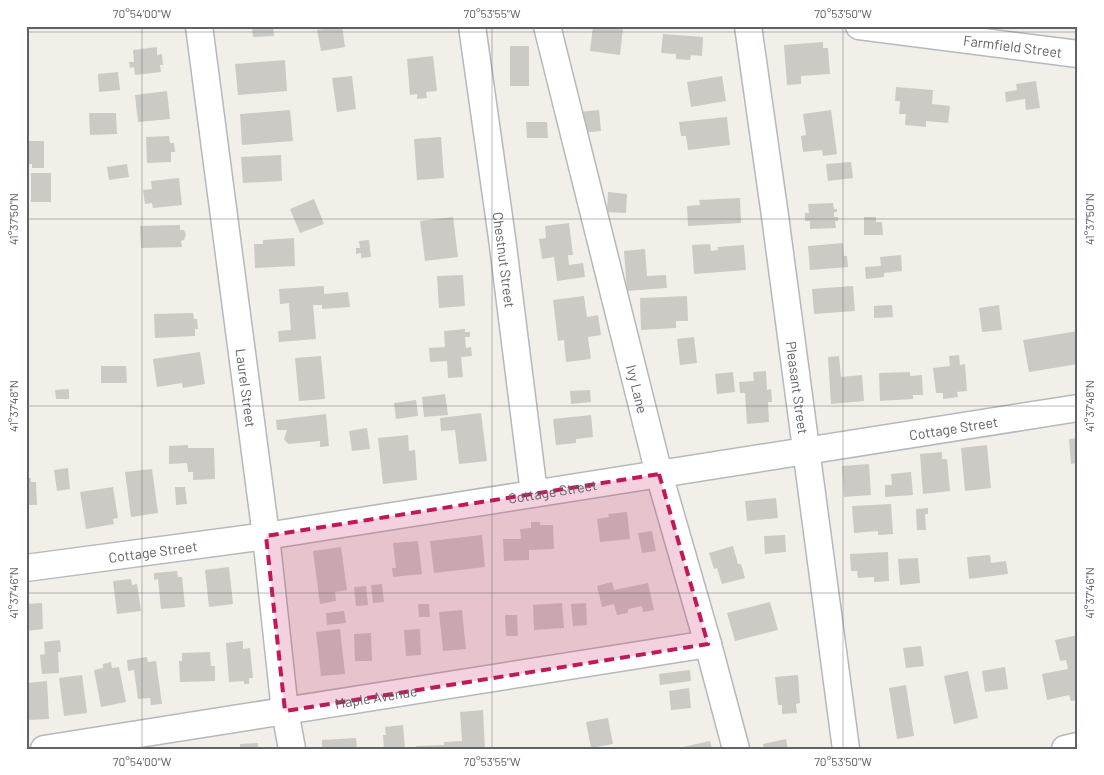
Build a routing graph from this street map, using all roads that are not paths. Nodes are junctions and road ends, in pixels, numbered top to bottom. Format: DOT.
graph roads {
  1 [pos="200,26"];
  2 [pos="472,26"];
  3 [pos="547,26"];
  4 [pos="748,26"];
  5 [pos="859,26"];
  6 [pos="1026,37"];
  7 [pos="1078,54"];
  8 [pos="1078,408"];
  9 [pos="806,451"];
  10 [pos="659,474"];
  11 [pos="534,493"];
  12 [pos="266,536"];
  13 [pos="26,568"];
  14 [pos="708,644"];
  15 [pos="285,711"];
  16 [pos="1078,746"];
  17 [pos="44,749"];
  18 [pos="292,749"];
  19 [pos="736,749"];
  20 [pos="846,749"];
  21 [pos="1065,749"];
  1 -- 12 [label="street, Laurel Street"];
  2 -- 11 [label="street, Chestnut Street"];
  3 -- 10 [label="street, Ivy Lane"];
  4 -- 9 [label="street, Pleasant Street"];
  5 -- 6 [label="street, Farmfield Street"];
  6 -- 7 [label="street, Farmfield Street"];
  8 -- 9 [label="street, Cottage Street"];
  9 -- 10 [label="street, Cottage Street"];
  9 -- 20 [label="street, Pleasant Street"];
  10 -- 11 [label="street, Cottage Street"];
  10 -- 14 [label="street, Ivy Lane"];
  11 -- 12 [label="street, Cottage Street"];
  12 -- 13 [label="street, Cottage Street"];
  12 -- 15 [label="street, Laurel Street"];
  14 -- 15 [label="street, Maple Avenue"];
  14 -- 19 [label="street, Ivy Lane"];
  15 -- 17 [label="street, Maple Avenue"];
  15 -- 18 [label="street, Laurel Street"];
  16 -- 21 [label="street"];
}
